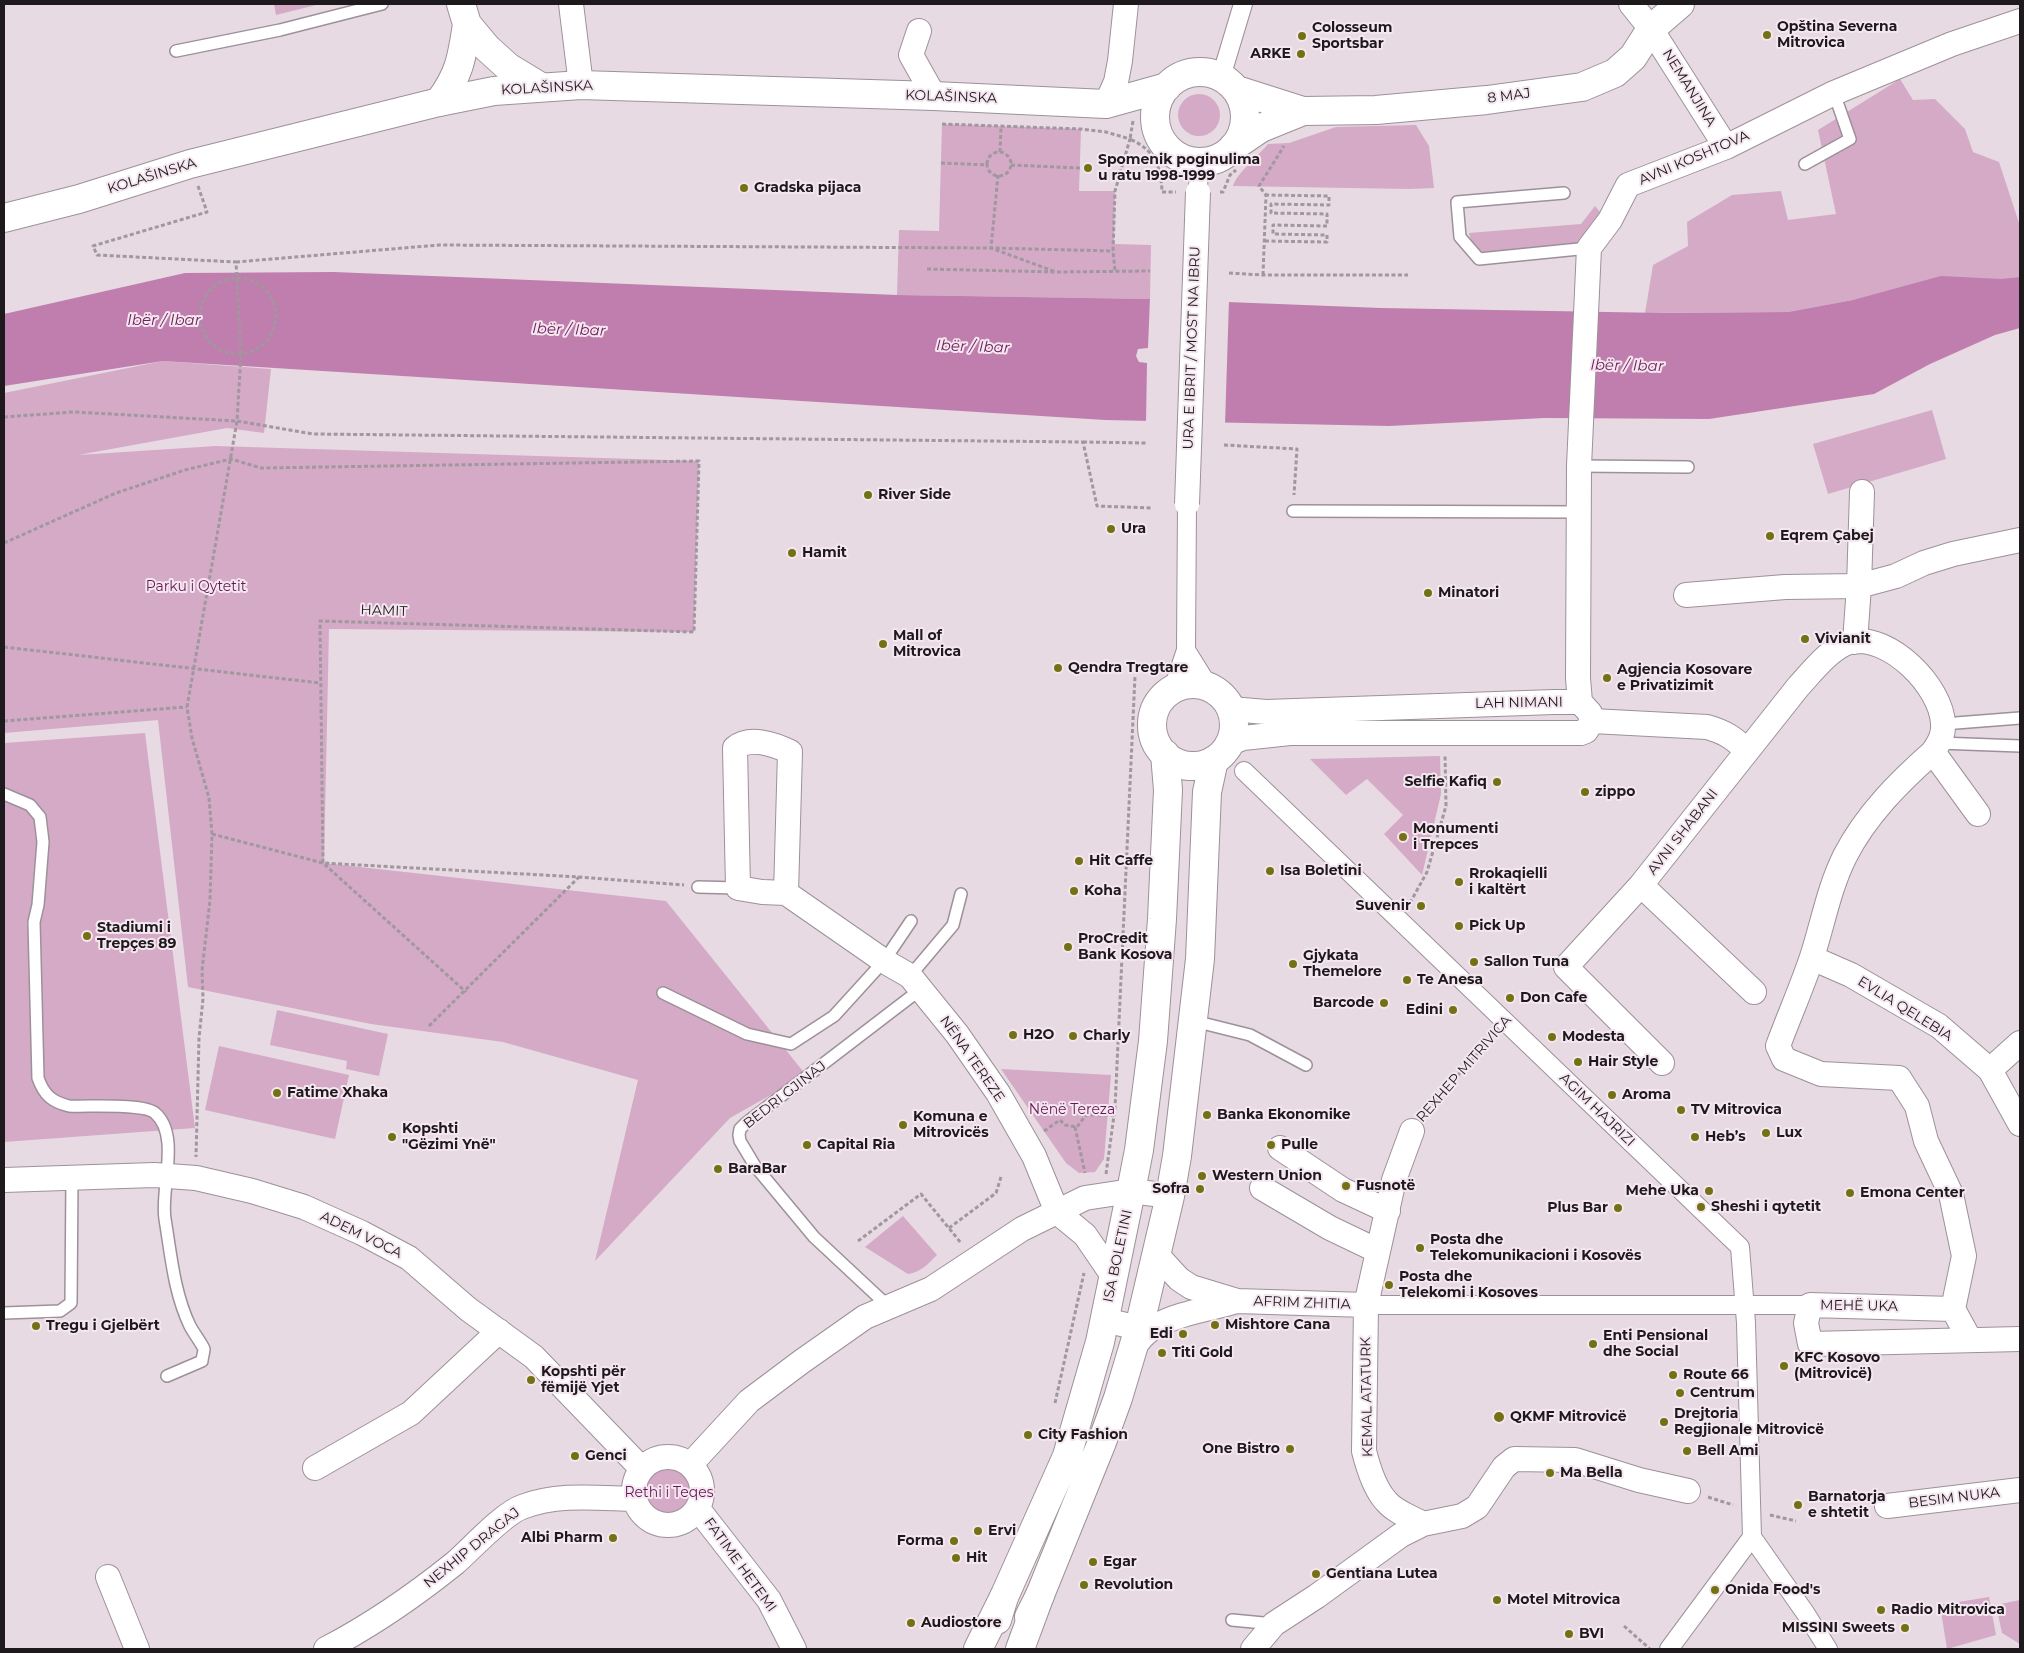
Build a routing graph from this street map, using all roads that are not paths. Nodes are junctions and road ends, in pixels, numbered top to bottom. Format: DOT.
graph roads {
  1 [pos="382,4"];
  2 [pos="571,4"];
  3 [pos="1126,4"];
  4 [pos="1243,4"];
  5 [pos="1631,4"];
  6 [pos="1680,4"];
  7 [pos="464,14"];
  8 [pos="2020,21"];
  9 [pos="1651,29"];
  10 [pos="919,31"];
  11 [pos="176,52"];
  12 [pos="1229,84"];
  13 [pos="582,85"];
  14 [pos="541,87"];
  15 [pos="1166,87"];
  16 [pos="1834,93"];
  17 [pos="934,96"];
  18 [pos="439,102"];
  19 [pos="1106,104"];
  20 [pos="1303,111"];
  21 [pos="1158,131"];
  22 [pos="1726,147"];
  23 [pos="1233,148"];
  24 [pos="1199,162"];
  25 [pos="1805,164"];
  26 [pos="1198,192"];
  27 [pos="1564,193"];
  28 [pos="4,218"];
  29 [pos="1589,248"];
  30 [pos="1579,466"];
  31 [pos="1688,467"];
  32 [pos="1862,492"];
  33 [pos="1187,504"];
  34 [pos="1293,511"];
  35 [pos="1578,512"];
  36 [pos="2020,540"];
  37 [pos="1859,586"];
  38 [pos="1686,595"];
  39 [pos="1855,642"];
  40 [pos="1186,650"];
  41 [pos="1209,687"];
  42 [pos="1173,689"];
  43 [pos="1231,709"];
  44 [pos="1586,712"];
  45 [pos="2020,718"];
  46 [pos="1938,740"];
  47 [pos="2020,746"];
  48 [pos="1229,747"];
  49 [pos="1747,751"];
  50 [pos="1165,754"];
  51 [pos="1244,771"];
  52 [pos="4,794"];
  53 [pos="1978,814"];
  54 [pos="1641,885"];
  55 [pos="698,886"];
  56 [pos="738,888"];
  57 [pos="786,893"];
  58 [pos="960,894"];
  59 [pos="911,920"];
  60 [pos="1812,958"];
  61 [pos="884,961"];
  62 [pos="915,983"];
  63 [pos="1754,992"];
  64 [pos="663,993"];
  65 [pos="1194,1022"];
  66 [pos="2020,1043"];
  67 [pos="1662,1063"];
  68 [pos="1306,1065"];
  69 [pos="1990,1070"];
  70 [pos="2020,1124"];
  71 [pos="1412,1132"];
  72 [pos="1280,1148"];
  73 [pos="168,1176"];
  74 [pos="72,1178"];
  75 [pos="4,1180"];
  76 [pos="1262,1188"];
  77 [pos="1131,1191"];
  78 [pos="1170,1196"];
  79 [pos="1388,1211"];
  80 [pos="1057,1212"];
  81 [pos="1378,1251"];
  82 [pos="1157,1255"];
  83 [pos="1113,1276"];
  84 [pos="1237,1301"];
  85 [pos="1366,1305"];
  86 [pos="1810,1305"];
  87 [pos="1745,1306"];
  88 [pos="889,1307"];
  89 [pos="1953,1308"];
  90 [pos="4,1312"];
  91 [pos="1104,1320"];
  92 [pos="499,1331"];
  93 [pos="1136,1339"];
  94 [pos="2020,1339"];
  95 [pos="1970,1340"];
  96 [pos="167,1376"];
  97 [pos="690,1465"];
  98 [pos="315,1468"];
  99 [pos="642,1469"];
  100 [pos="1688,1490"];
  101 [pos="2020,1490"];
  102 [pos="634,1499"];
  103 [pos="1887,1506"];
  104 [pos="698,1509"];
  105 [pos="1423,1524"];
  106 [pos="1752,1537"];
  107 [pos="108,1576"];
  108 [pos="1040,1596"];
  109 [pos="1004,1597"];
  110 [pos="1232,1620"];
  111 [pos="1274,1624"];
  112 [pos="136,1649"];
  113 [pos="326,1649"];
  114 [pos="794,1649"];
  115 [pos="978,1649"];
  116 [pos="987,1649"];
  117 [pos="1012,1649"];
  118 [pos="1020,1649"];
  119 [pos="1253,1649"];
  120 [pos="1669,1649"];
  121 [pos="1828,1649"];
  1 -- 11 [label="lane"];
  2 -- 13 [label="street"];
  3 -- 19 [label="street"];
  4 -- 12 [label="street"];
  5 -- 9 [label="street, NEMANJINA"];
  6 -- 9 [label="street, 8 MAJ"];
  7 -- 14 [label="street"];
  7 -- 18 [label="street"];
  8 -- 16 [label="street, AVNI KOSHTOVA"];
  9 -- 20 [label="street, 8 MAJ"];
  9 -- 22 [label="street, NEMANJINA"];
  10 -- 17 [label="street"];
  12 -- 15 [label="street"];
  12 -- 20 [label="street, 8 MAJ"];
  12 -- 23 [label="street"];
  13 -- 14 [label="street, KOLAŠINSKA"];
  13 -- 17 [label="street, KOLAŠINSKA"];
  14 -- 18 [label="street, KOLAŠINSKA"];
  15 -- 19 [label="street, KOLAŠINSKA"];
  15 -- 21 [label="street"];
  16 -- 22 [label="street, AVNI KOSHTOVA"];
  16 -- 25 [label="lane"];
  17 -- 19 [label="street, KOLAŠINSKA"];
  18 -- 28 [label="street, KOLAŠINSKA"];
  19 -- 21 [label="street, KOLAŠINSKA"];
  20 -- 23 [label="street, 8 MAJ"];
  21 -- 24 [label="street"];
  22 -- 29 [label="street, AVNI KOSHTOVA"];
  23 -- 24 [label="street"];
  24 -- 26 [label="street"];
  26 -- 33 [label="street, URA E IBRIT / MOST NA IBRU, bridge"];
  27 -- 29 [label="lane"];
  29 -- 30 [label="street"];
  30 -- 31 [label="lane"];
  30 -- 35 [label="street"];
  32 -- 37 [label="street"];
  33 -- 40 [label="street"];
  34 -- 35 [label="lane"];
  35 -- 44 [label="street"];
  36 -- 37 [label="street"];
  37 -- 38 [label="street"];
  37 -- 39 [label="street"];
  39 -- 46 [label="street"];
  39 -- 49 [label="street, AVNI SHABANI"];
  40 -- 41 [label="street"];
  40 -- 42 [label="street"];
  41 -- 42 [label="street"];
  41 -- 43 [label="street"];
  42 -- 50 [label="street"];
  43 -- 44 [label="street, LAH NIMANI"];
  43 -- 48 [label="street"];
  44 -- 48 [label="street"];
  44 -- 49 [label="street, LAH NIMANI"];
  45 -- 46 [label="lane"];
  46 -- 47 [label="lane"];
  46 -- 53 [label="street"];
  46 -- 60 [label="street"];
  48 -- 50 [label="street"];
  48 -- 65 [label="street"];
  49 -- 54 [label="street, AVNI SHABANI"];
  50 -- 77 [label="street, ISA BOLETINI"];
  51 -- 87 [label="street, AGIM HAJRIZI"];
  52 -- 73 [label="lane"];
  54 -- 63 [label="street"];
  54 -- 67 [label="street, AVNI SHABANI"];
  55 -- 56 [label="lane"];
  56 -- 57 [label="street"];
  56 -- 57 [label="street"];
  57 -- 61 [label="street, NËNA TEREZE"];
  58 -- 62 [label="lane"];
  59 -- 61 [label="lane"];
  60 -- 69 [label="street, EVLIA QELEBIA"];
  60 -- 89 [label="street"];
  61 -- 62 [label="street, NËNA TEREZE"];
  61 -- 64 [label="lane"];
  62 -- 80 [label="street, NËNA TEREZE"];
  62 -- 88 [label="lane, BEDRI GJINAJ"];
  65 -- 68 [label="lane"];
  65 -- 78 [label="street"];
  66 -- 69 [label="street"];
  69 -- 70 [label="street, EVLIA QELEBIA"];
  71 -- 79 [label="street, REXHEP MITRIVICA"];
  72 -- 79 [label="street"];
  73 -- 74 [label="street, ADEM VOCA"];
  73 -- 92 [label="street, ADEM VOCA"];
  73 -- 96 [label="lane"];
  74 -- 75 [label="street, ADEM VOCA"];
  74 -- 90 [label="lane"];
  76 -- 81 [label="street"];
  77 -- 78 [label="street"];
  77 -- 80 [label="street"];
  77 -- 83 [label="street, ISA BOLETINI"];
  78 -- 82 [label="street"];
  79 -- 81 [label="street, REXHEP MITRIVICA"];
  80 -- 83 [label="street"];
  80 -- 88 [label="street"];
  81 -- 85 [label="street, REXHEP MITRIVICA"];
  82 -- 84 [label="street, AFRIM ZHITIA"];
  82 -- 93 [label="street"];
  83 -- 91 [label="street, ISA BOLETINI"];
  84 -- 85 [label="street, AFRIM ZHITIA"];
  84 -- 93 [label="street, AFRIM ZHITIA"];
  85 -- 87 [label="street"];
  85 -- 105 [label="street, KEMAL ATATURK"];
  86 -- 87 [label="street"];
  86 -- 89 [label="street, MEHË UKA"];
  86 -- 95 [label="street, MEHË UKA"];
  87 -- 106 [label="street, AGIM HAJRIZI"];
  88 -- 97 [label="street"];
  89 -- 95 [label="street"];
  91 -- 93 [label="street"];
  91 -- 109 [label="street, ISA BOLETINI"];
  92 -- 98 [label="street"];
  92 -- 99 [label="street, ADEM VOCA"];
  93 -- 108 [label="street"];
  94 -- 95 [label="street, MEHË UKA"];
  97 -- 99 [label="street"];
  97 -- 104 [label="street"];
  99 -- 102 [label="street"];
  100 -- 105 [label="street"];
  101 -- 103 [label="street, BESIM NUKA"];
  102 -- 104 [label="street"];
  102 -- 113 [label="street, NEXHIP DRAGAJ"];
  104 -- 114 [label="street, FATIME HETEMI"];
  105 -- 111 [label="street"];
  106 -- 120 [label="street"];
  106 -- 121 [label="street"];
  107 -- 112 [label="street"];
  108 -- 117 [label="street"];
  108 -- 118 [label="street"];
  109 -- 115 [label="street"];
  109 -- 116 [label="street, ISA BOLETINI"];
  110 -- 111 [label="lane"];
  111 -- 119 [label="street"];
}
